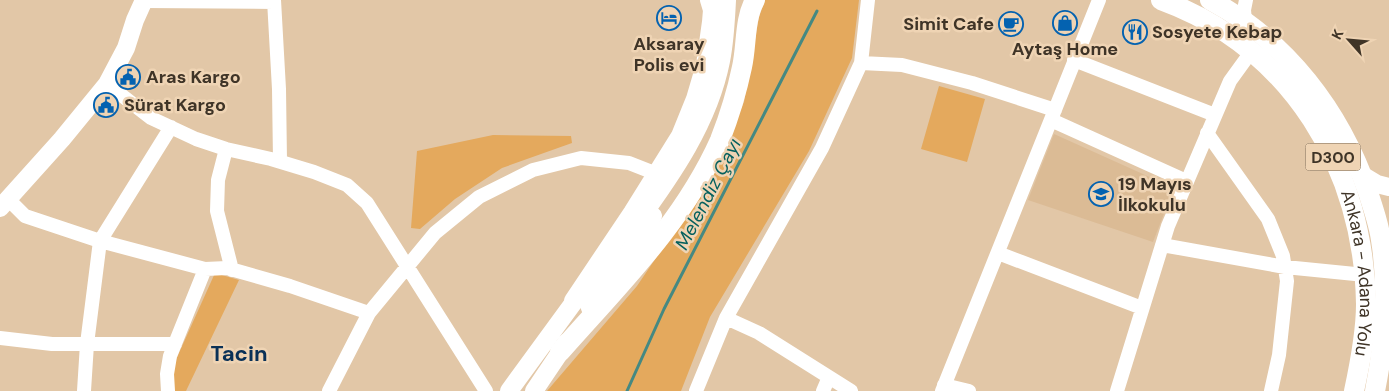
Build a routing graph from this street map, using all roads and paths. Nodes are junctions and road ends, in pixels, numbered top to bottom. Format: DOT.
graph roads {
  1 [pos="140,0"];
  2 [pos="710,0"];
  3 [pos="727,0"];
  4 [pos="736,0"];
  5 [pos="755,0"];
  6 [pos="868,0"];
  7 [pos="1099,0"];
  8 [pos="1161,0"];
  9 [pos="1210,0"];
  10 [pos="1246,0"];
  11 [pos="274,1"];
  12 [pos="1245,21"];
  13 [pos="1251,52"];
  14 [pos="1074,60"];
  15 [pos="861,63"];
  16 [pos="107,84"];
  17 [pos="1053,115"];
  18 [pos="1215,115"];
  19 [pos="171,127"];
  20 [pos="1207,133"];
  21 [pos="226,149"];
  22 [pos="280,161"];
  23 [pos="657,174"];
  24 [pos="1362,175"];
  25 [pos="1186,181"];
  26 [pos="1389,187"];
  27 [pos="2,203"];
  28 [pos="100,241"];
  29 [pos="1162,245"];
  30 [pos="998,253"];
  31 [pos="407,266"];
  32 [pos="1285,267"];
  33 [pos="205,269"];
  34 [pos="232,270"];
  35 [pos="1364,275"];
  36 [pos="574,301"];
  37 [pos="1142,308"];
  38 [pos="369,313"];
  39 [pos="726,318"];
  40 [pos="0,338"];
  41 [pos="87,344"];
  42 [pos="175,344"];
  43 [pos="560,352"];
  44 [pos="829,377"];
  45 [pos="943,388"];
  46 [pos="84,391"];
  47 [pos="168,391"];
  48 [pos="329,391"];
  49 [pos="486,391"];
  50 [pos="509,391"];
  51 [pos="534,391"];
  52 [pos="696,391"];
  53 [pos="823,391"];
  54 [pos="851,391"];
  55 [pos="969,391"];
  56 [pos="1117,391"];
  57 [pos="1271,391"];
  58 [pos="1354,391"];
  59 [pos="1375,391"];
  1 -- 11 [label="street"];
  1 -- 16 [label="main road"];
  2 -- 23 [label="highway"];
  3 -- 36 [label="main road"];
  4 -- 43 [label="main road"];
  5 -- 43 [label="highway"];
  6 -- 15 [label="street"];
  7 -- 14 [label="street"];
  8 -- 13 [label="highway, Ankara - Adana Yolu / D300"];
  9 -- 12 [label="highway, Ankara - Adana Yolu / D300"];
  10 -- 12 [label="street"];
  11 -- 22 [label="street"];
  12 -- 24 [label="highway, Ankara - Adana Yolu / D300"];
  13 -- 18 [label="street"];
  13 -- 35 [label="highway, Ankara - Adana Yolu / D300"];
  14 -- 17 [label="street"];
  14 -- 18 [label="street"];
  15 -- 17 [label="street"];
  15 -- 39 [label="street"];
  16 -- 19 [label="street"];
  16 -- 27 [label="main road"];
  17 -- 25 [label="street"];
  17 -- 30 [label="street"];
  18 -- 20 [label="street"];
  19 -- 21 [label="street"];
  19 -- 28 [label="street"];
  20 -- 25 [label="street"];
  20 -- 32 [label="street"];
  21 -- 22 [label="street"];
  21 -- 34 [label="street"];
  22 -- 31 [label="street"];
  23 -- 31 [label="street"];
  23 -- 36 [label="highway"];
  24 -- 26 [label="main road"];
  24 -- 59 [label="highway, Ankara - Adana Yolu / D300"];
  25 -- 29 [label="street"];
  27 -- 28 [label="street"];
  28 -- 33 [label="street"];
  28 -- 41 [label="street"];
  29 -- 32 [label="street"];
  29 -- 37 [label="street"];
  30 -- 37 [label="street"];
  30 -- 45 [label="street"];
  31 -- 38 [label="street"];
  31 -- 49 [label="street"];
  32 -- 35 [label="street"];
  32 -- 57 [label="street"];
  33 -- 34 [label="street"];
  33 -- 42 [label="street"];
  34 -- 38 [label="street"];
  35 -- 58 [label="highway, Ankara - Adana Yolu / D300"];
  36 -- 50 [label="main road"];
  37 -- 56 [label="street"];
  38 -- 48 [label="street"];
  39 -- 44 [label="street"];
  39 -- 52 [label="street"];
  40 -- 41 [label="street"];
  41 -- 42 [label="street"];
  41 -- 46 [label="street"];
  42 -- 47 [label="street"];
  43 -- 51 [label="main road"];
  44 -- 53 [label="street"];
  44 -- 54 [label="street"];
  45 -- 55 [label="street"];
}
